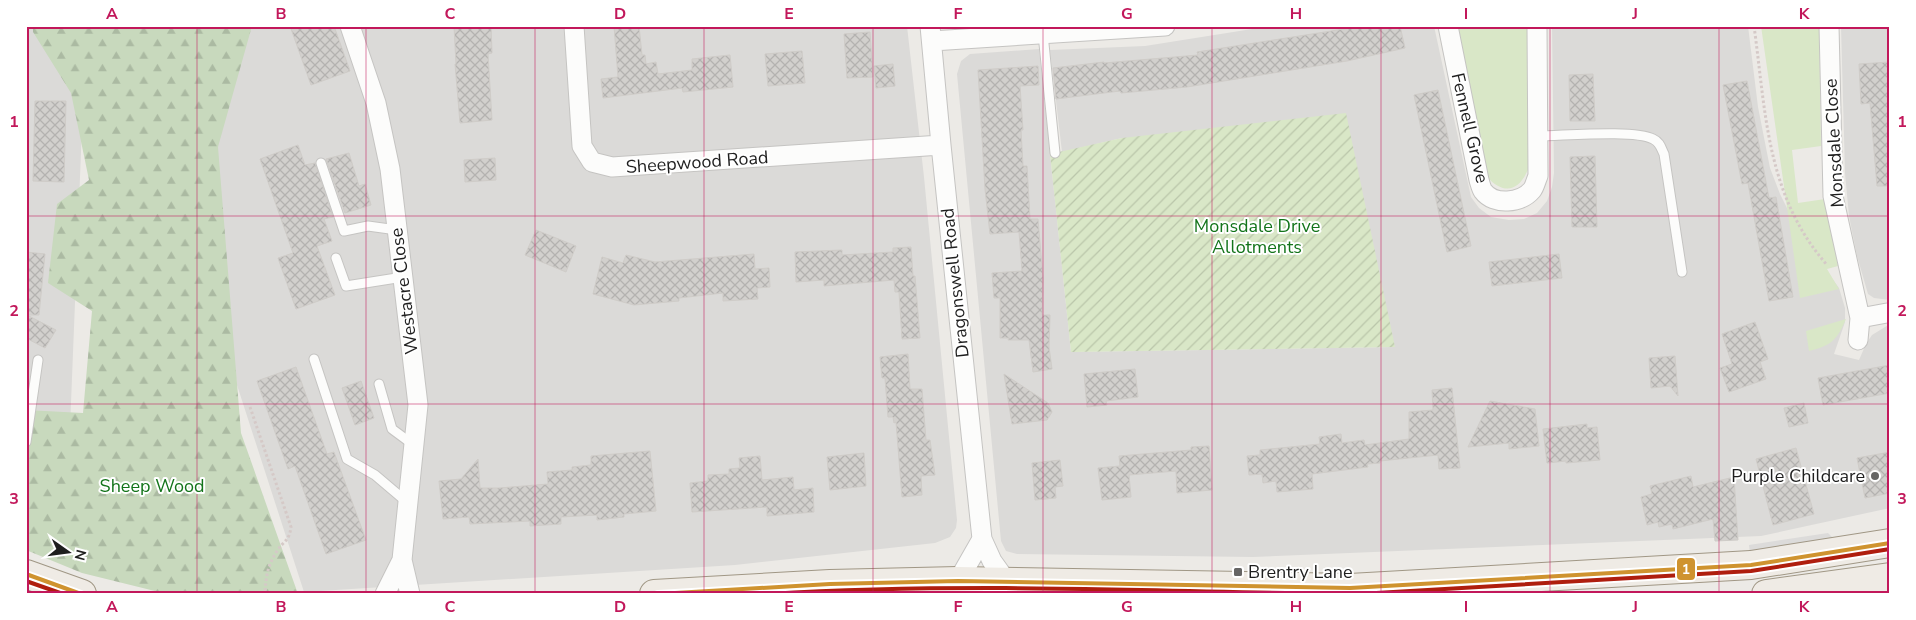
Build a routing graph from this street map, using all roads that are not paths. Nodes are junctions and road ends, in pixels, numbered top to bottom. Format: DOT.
graph roads {
  1 [pos="350,26"];
  2 [pos="574,26"];
  3 [pos="1165,26"];
  4 [pos="1448,26"];
  5 [pos="1537,26"];
  6 [pos="1829,26"];
  7 [pos="931,34"];
  8 [pos="1043,34"];
  9 [pos="1538,136"];
  10 [pos="941,145"];
  11 [pos="1054,153"];
  12 [pos="321,163"];
  13 [pos="397,230"];
  14 [pos="336,258"];
  15 [pos="1682,272"];
  16 [pos="403,277"];
  17 [pos="1887,313"];
  18 [pos="1860,318"];
  19 [pos="1858,340"];
  20 [pos="38,360"];
  21 [pos="314,360"];
  22 [pos="379,384"];
  23 [pos="26,442"];
  24 [pos="415,446"];
  25 [pos="409,504"];
  26 [pos="982,539"];
  27 [pos="1890,543"];
  28 [pos="402,560"];
  29 [pos="26,574"];
  30 [pos="1890,577"];
  31 [pos="958,581"];
  32 [pos="1007,582"];
  33 [pos="82,594"];
  34 [pos="385,594"];
  35 [pos="410,594"];
  36 [pos="654,594"];
  37 [pos="1766,594"];
  1 -- 13 [label="street, Westacre Close"];
  2 -- 10 [label="street, Sheepwood Road"];
  3 -- 8 [label="street"];
  4 -- 9 [label="street, Fennell Grove"];
  5 -- 9 [label="street, Fennell Grove"];
  6 -- 18 [label="street, Monsdale Close"];
  7 -- 8 [label="street"];
  7 -- 10 [label="street, Dragonswell Road"];
  8 -- 11 [label="lane"];
  9 -- 15 [label="lane"];
  10 -- 26 [label="street, Dragonswell Road"];
  12 -- 13 [label="lane"];
  13 -- 16 [label="street, Westacre Close"];
  14 -- 16 [label="lane"];
  16 -- 24 [label="street, Westacre Close"];
  17 -- 18 [label="street"];
  18 -- 19 [label="street, Monsdale Close"];
  20 -- 23 [label="lane"];
  21 -- 25 [label="lane"];
  22 -- 24 [label="lane"];
  24 -- 25 [label="street, Westacre Close"];
  25 -- 28 [label="street, Westacre Close"];
  26 -- 31 [label="street"];
  26 -- 32 [label="street, Dragonswell Road"];
  27 -- 32 [label="main road"];
  28 -- 34 [label="street, Westacre Close"];
  28 -- 35 [label="street, Westacre Close"];
  29 -- 33 [label="main road"];
  30 -- 37 [label="main road"];
  31 -- 32 [label="main road"];
  31 -- 36 [label="main road"];
}
